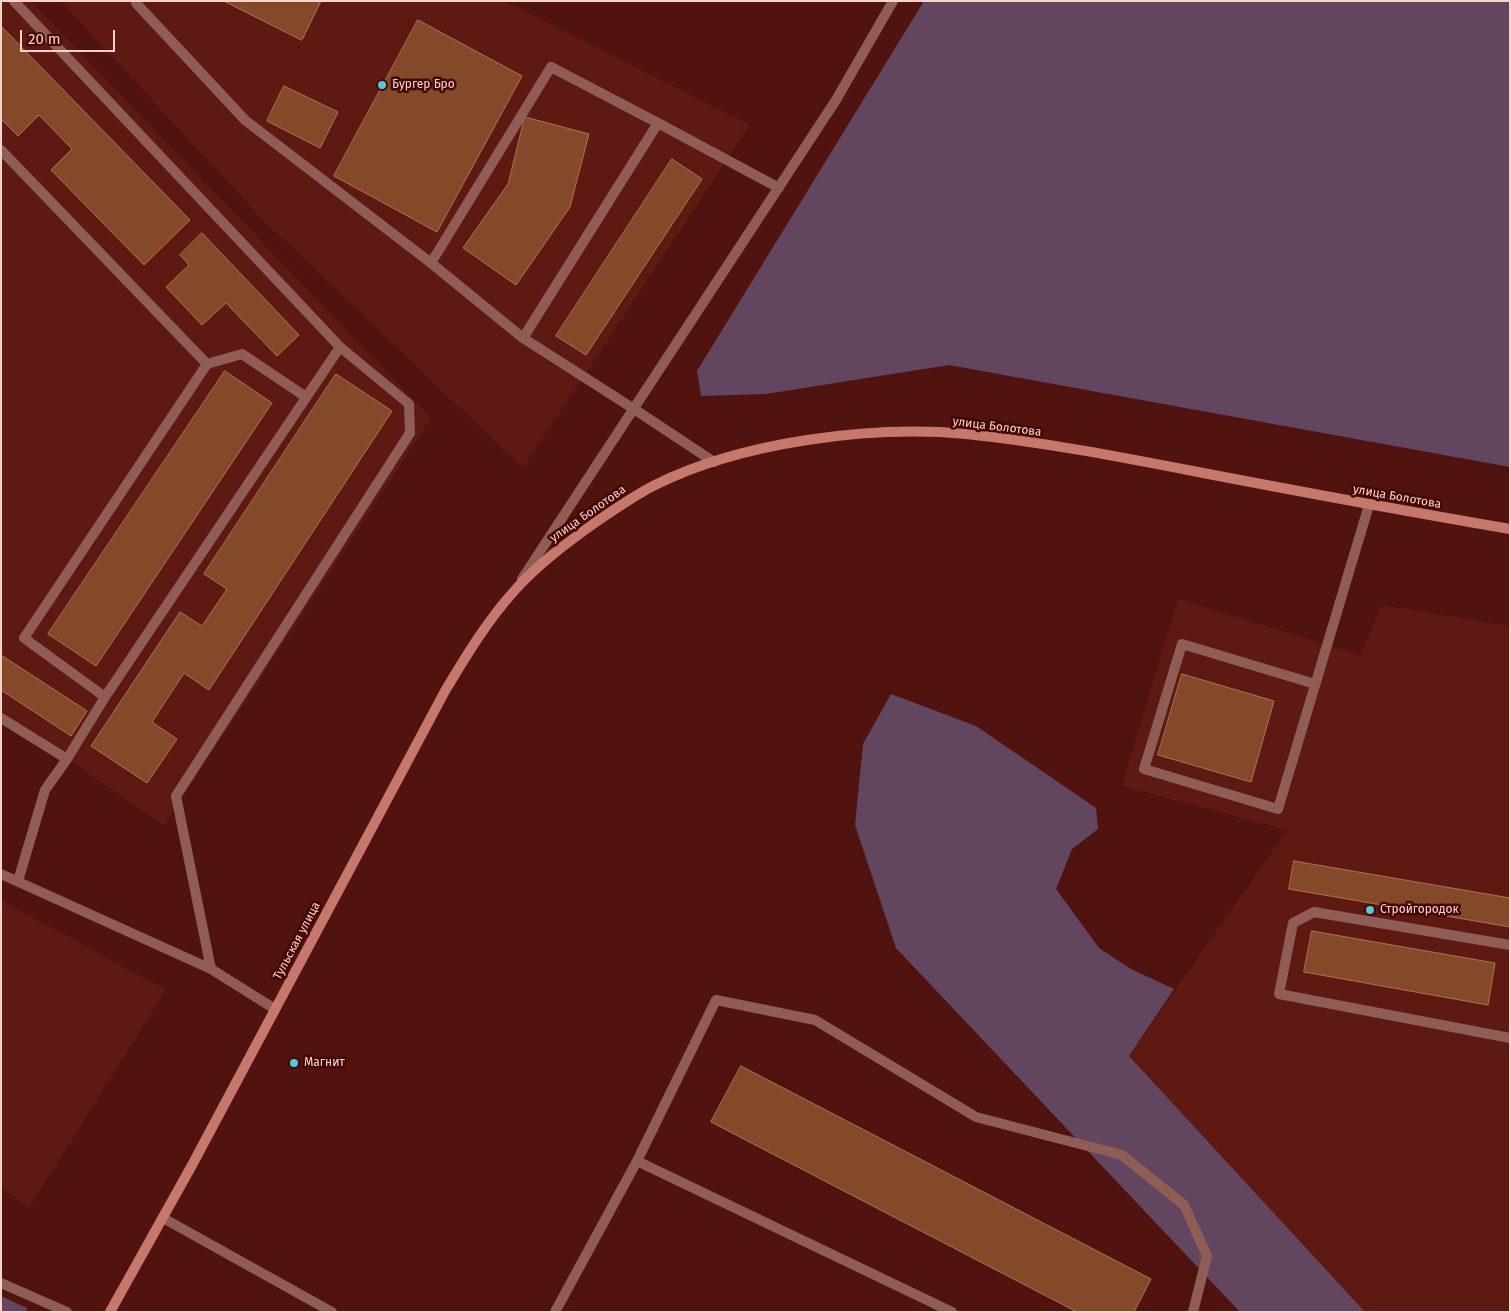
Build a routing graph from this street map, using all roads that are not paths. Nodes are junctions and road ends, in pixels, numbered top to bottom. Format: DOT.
graph roads {
  1 [pos="14,1"];
  2 [pos="893,1"];
  3 [pos="136,3"];
  4 [pos="658,123"];
  5 [pos="1,150"];
  6 [pos="779,188"];
  7 [pos="431,263"];
  8 [pos="523,338"];
  9 [pos="340,346"];
  10 [pos="207,364"];
  11 [pos="306,397"];
  12 [pos="634,409"];
  13 [pos="714,462"];
  14 [pos="1369,505"];
  15 [pos="1510,529"];
  16 [pos="516,588"];
  17 [pos="1315,684"];
  18 [pos="106,697"];
  19 [pos="1,718"];
  20 [pos="67,759"];
  21 [pos="1,874"];
  22 [pos="18,881"];
  23 [pos="1510,945"];
  24 [pos="211,969"];
  25 [pos="275,1009"];
  26 [pos="1510,1038"];
  27 [pos="637,1161"];
  28 [pos="163,1218"];
  29 [pos="1,1283"];
  30 [pos="67,1312"];
  31 [pos="110,1312"];
  32 [pos="332,1312"];
  33 [pos="555,1312"];
  34 [pos="952,1312"];
  35 [pos="1193,1312"];
  1 -- 9 [label="street"];
  2 -- 6 [label="street"];
  3 -- 7 [label="street"];
  4 -- 6 [label="street"];
  4 -- 7 [label="street"];
  4 -- 8 [label="street"];
  5 -- 10 [label="street"];
  6 -- 12 [label="street"];
  7 -- 8 [label="street"];
  8 -- 12 [label="street"];
  9 -- 11 [label="street"];
  9 -- 24 [label="street"];
  10 -- 11 [label="street"];
  10 -- 18 [label="street"];
  11 -- 18 [label="street"];
  12 -- 13 [label="street"];
  12 -- 16 [label="street"];
  13 -- 14 [label="main road, улица Болотова"];
  13 -- 16 [label="main road, улица Болотова"];
  14 -- 15 [label="main road, улица Болотова"];
  14 -- 17 [label="street"];
  16 -- 25 [label="main road, Тульская улица"];
  17 -- 17 [label="street"];
  18 -- 20 [label="street"];
  19 -- 20 [label="street"];
  20 -- 22 [label="street"];
  21 -- 22 [label="street"];
  22 -- 24 [label="street"];
  23 -- 26 [label="street"];
  24 -- 25 [label="street"];
  25 -- 28 [label="main road, Тульская улица"];
  27 -- 33 [label="street"];
  27 -- 34 [label="street"];
  27 -- 35 [label="street"];
  28 -- 31 [label="main road, Тульская улица"];
  28 -- 32 [label="street"];
  29 -- 30 [label="street"];
}
